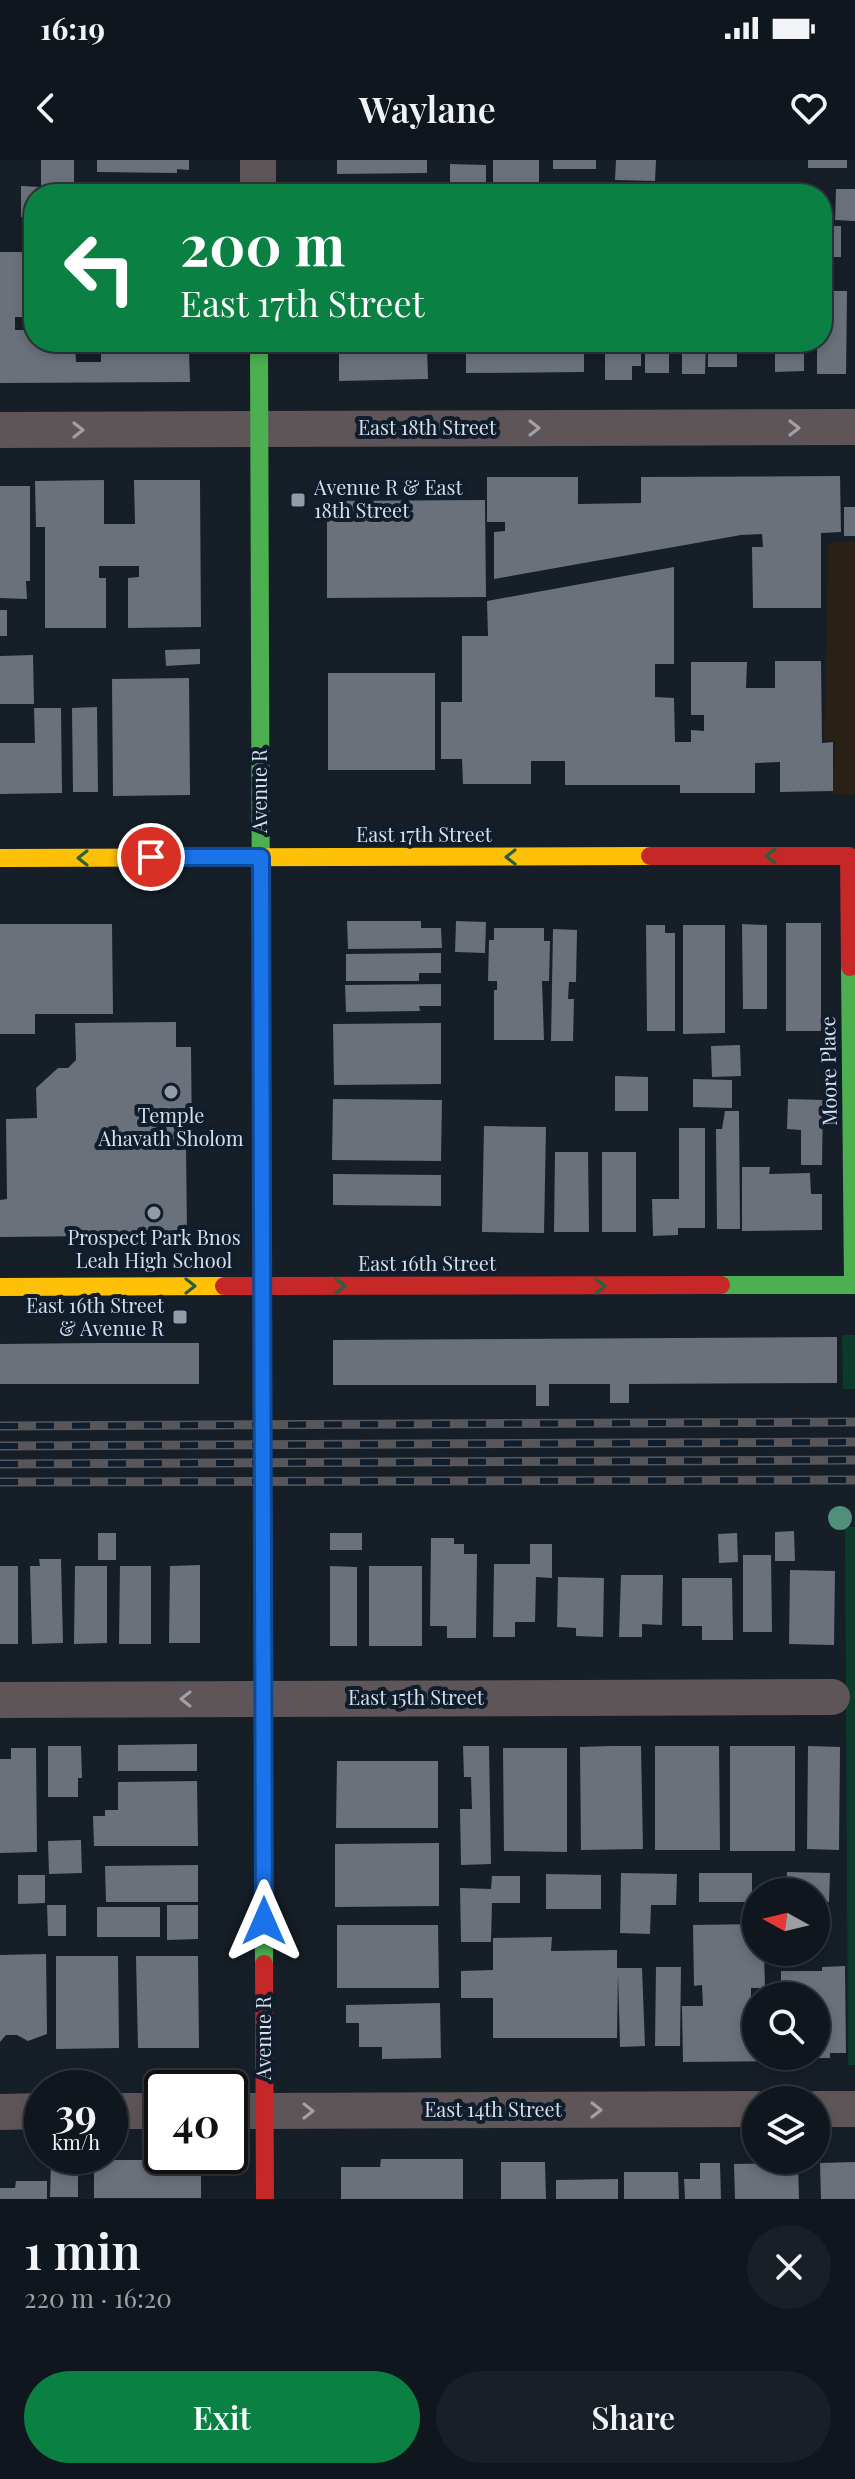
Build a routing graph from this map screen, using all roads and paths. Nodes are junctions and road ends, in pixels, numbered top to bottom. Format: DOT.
graph roads {
  1 [pos="258,160"];
  2 [pos="258,184"];
  3 [pos="259,352"];
  4 [pos="855,427"];
  5 [pos="259,429"];
  6 [pos="0,430"];
  7 [pos="849,856"];
  8 [pos="261,857"];
  9 [pos="0,858"];
  10 [pos="853,1285"];
  11 [pos="262,1286"];
  12 [pos="0,1287"];
  13 [pos="832,1697"];
  14 [pos="264,1699"];
  15 [pos="0,1700"];
  16 [pos="248,2087"];
  17 [pos="742,2109"];
  18 [pos="830,2109"];
  19 [pos="855,2109"];
  20 [pos="24,2111"];
  21 [pos="248,2111"];
  22 [pos="0,2112"];
  23 [pos="248,2116"];
  24 [pos="265,2199"];
  1 -- 2 [label="street"];
  3 -- 5 [label="street, Avenue R"];
  5 -- 4 [label="street, East 18th Street, one-way"];
  6 -- 5 [label="street, East 18th Street, one-way"];
  5 -- 8 [label="street, Avenue R"];
  7 -- 8 [label="street, East 17th Street, one-way"];
  7 -- 10 [label="street, Moore Place"];
  8 -- 9 [label="street, East 17th Street, one-way"];
  8 -- 11 [label="street, Avenue R"];
  11 -- 10 [label="street, East 16th Street, one-way"];
  12 -- 11 [label="street, East 16th Street, one-way"];
  11 -- 14 [label="street, Avenue R"];
  13 -- 14 [label="street, East 15th Street"];
  14 -- 15 [label="street, East 15th Street, one-way"];
  14 -- 16 [label="street, Avenue R"];
  21 -- 17 [label="street, East 14th Street, one-way"];
  18 -- 19 [label="street"];
  20 -- 22 [label="street"];
  23 -- 24 [label="street, Avenue R"];
}
